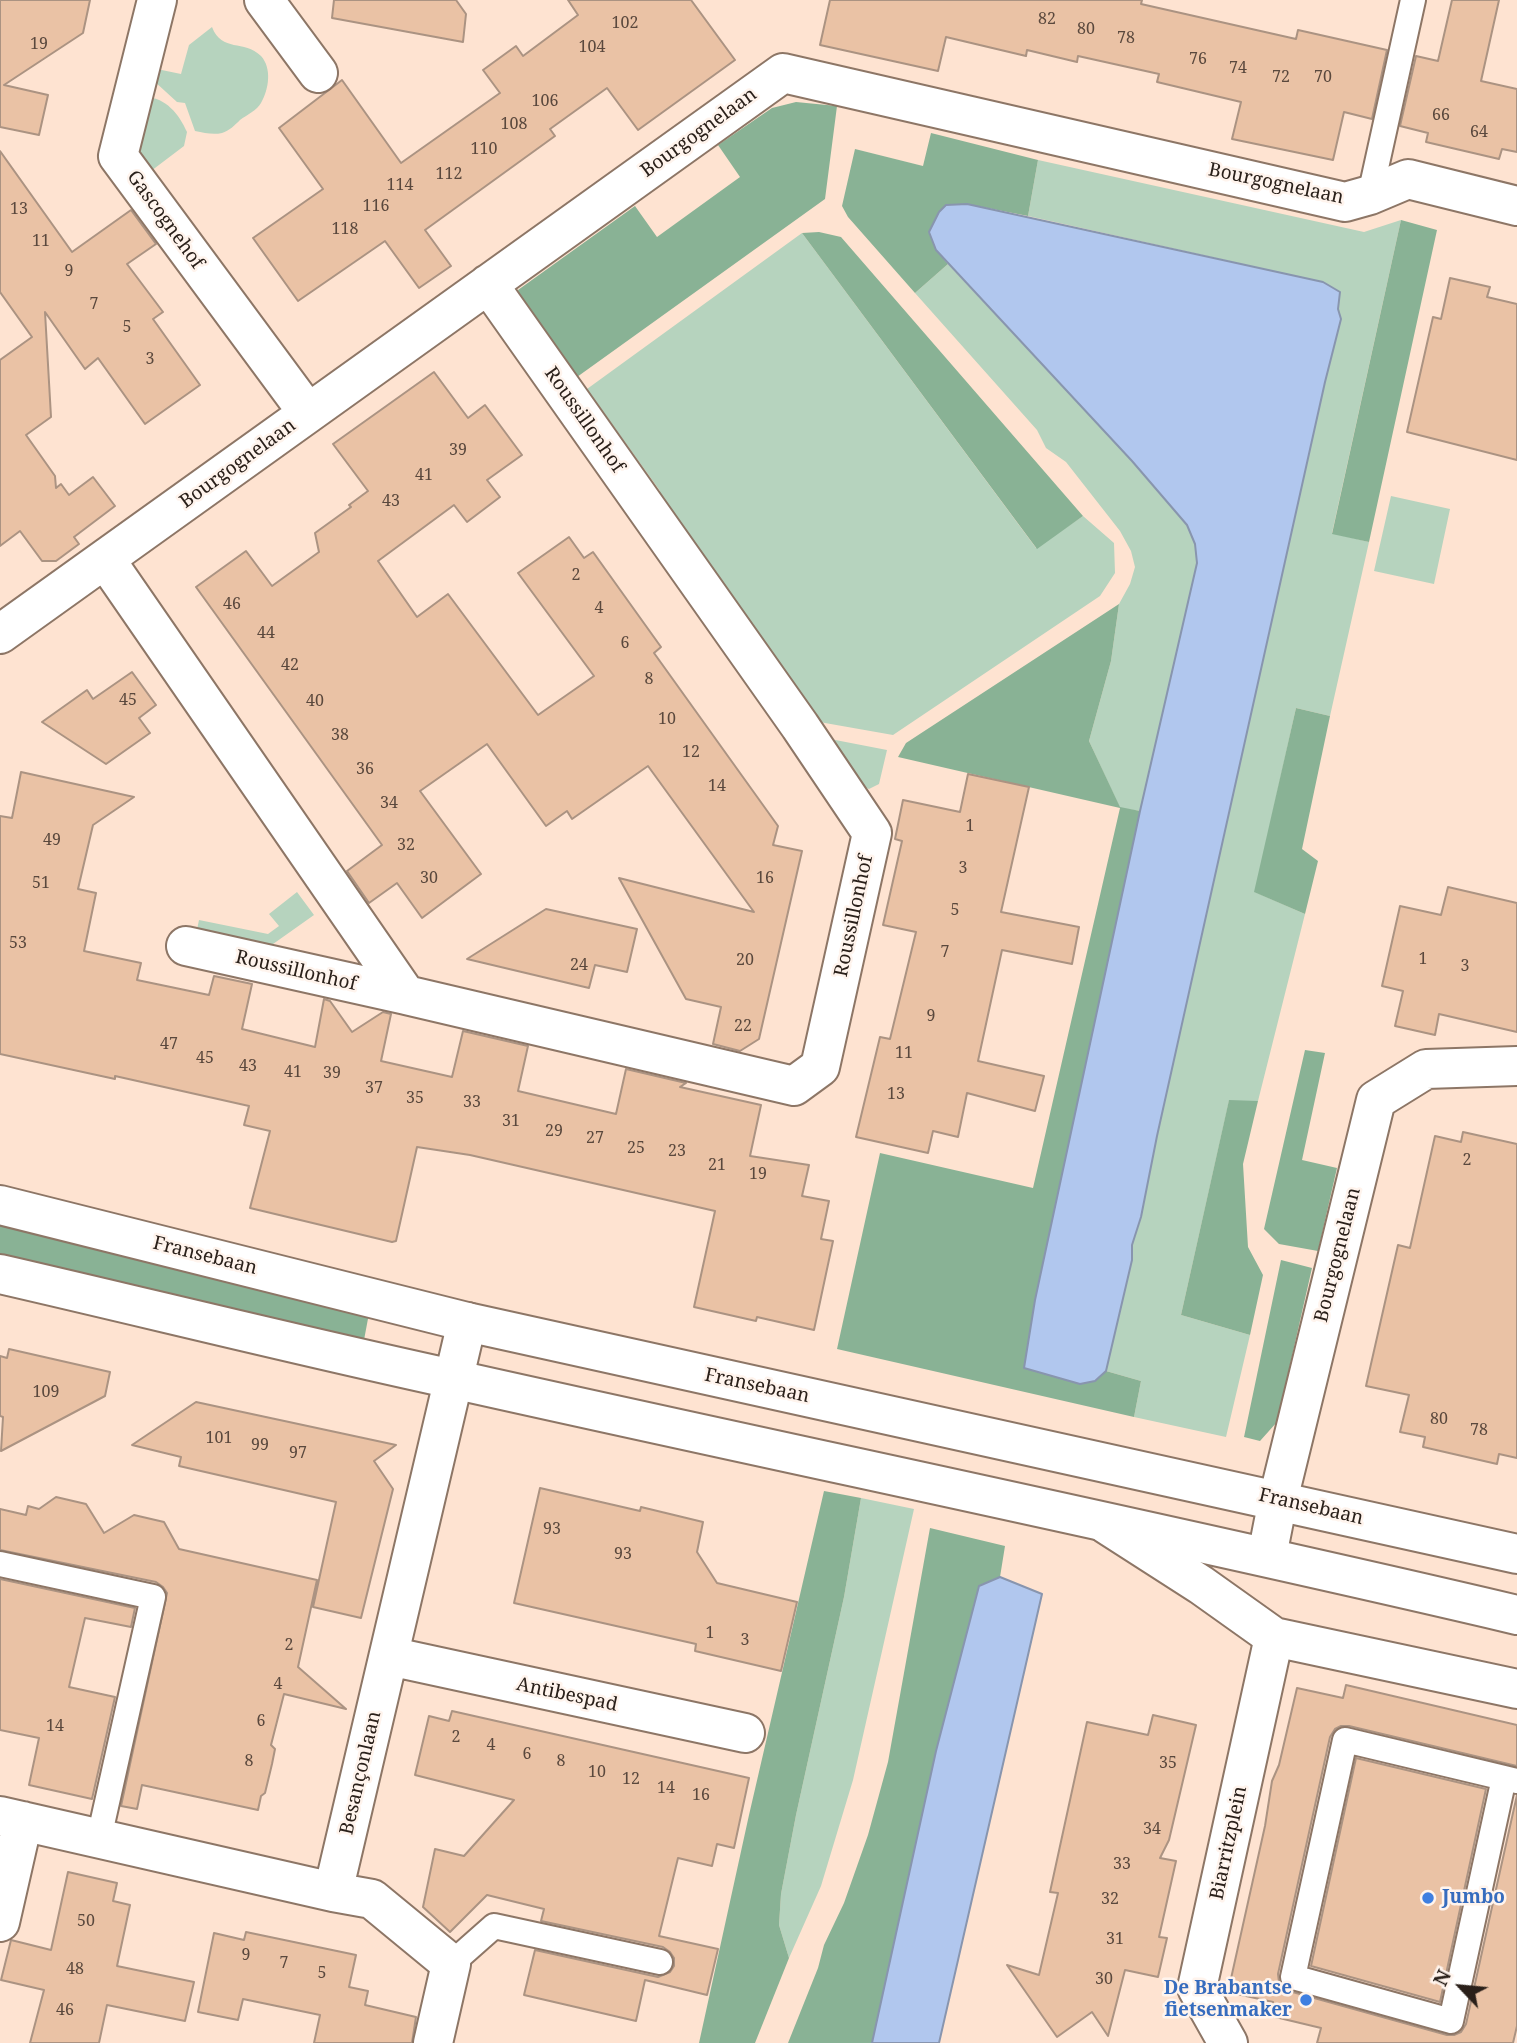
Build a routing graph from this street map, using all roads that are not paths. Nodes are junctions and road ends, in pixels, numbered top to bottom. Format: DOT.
graph roads {
  1 [pos="157,0"];
  2 [pos="264,0"];
  3 [pos="1412,0"];
  4 [pos="318,73"];
  5 [pos="1370,195"];
  6 [pos="1517,206"];
  7 [pos="488,284"];
  8 [pos="308,413"];
  9 [pos="105,559"];
  10 [pos="0,634"];
  11 [pos="186,946"];
  12 [pos="406,996"];
  13 [pos="1517,1066"];
  14 [pos="0,1205"];
  15 [pos="0,1274"];
  16 [pos="467,1322"];
  17 [pos="453,1380"];
  18 [pos="1279,1500"];
  19 [pos="1106,1524"];
  20 [pos="1517,1554"];
  21 [pos="1268,1556"];
  22 [pos="0,1564"];
  23 [pos="1517,1615"];
  24 [pos="1274,1637"];
  25 [pos="389,1656"];
  26 [pos="1517,1689"];
  27 [pos="745,1734"];
  28 [pos="1511,1779"];
  29 [pos="12,1818"];
  30 [pos="99,1838"];
  31 [pos="333,1892"];
  32 [pos="0,1922"];
  33 [pos="660,1962"];
  34 [pos="451,1964"];
  35 [pos="433,2043"];
  36 [pos="1228,2043"];
  1 -- 8 [label="street, Gascognehof"];
  2 -- 4 [label="street"];
  3 -- 5 [label="lane"];
  5 -- 6 [label="street, Bourgognelaan"];
  5 -- 7 [label="street, Bourgognelaan"];
  7 -- 8 [label="street, Bourgognelaan"];
  7 -- 12 [label="street, Roussillonhof"];
  8 -- 9 [label="street, Bourgognelaan"];
  9 -- 10 [label="street, Bourgognelaan"];
  9 -- 12 [label="street, Roussillonhof"];
  11 -- 12 [label="street, Roussillonhof"];
  13 -- 18 [label="street, Bourgognelaan"];
  14 -- 16 [label="street, Fransebaan"];
  15 -- 17 [label="street"];
  16 -- 17 [label="street, Besançonlaan"];
  16 -- 18 [label="street, Fransebaan"];
  17 -- 19 [label="street"];
  17 -- 25 [label="street, Besançonlaan"];
  18 -- 20 [label="street, Fransebaan"];
  18 -- 21 [label="street, Bourgognelaan"];
  19 -- 21 [label="street"];
  19 -- 24 [label="street"];
  21 -- 23 [label="street"];
  22 -- 30 [label="lane"];
  24 -- 26 [label="street"];
  24 -- 36 [label="street, Biarritzplein"];
  25 -- 27 [label="street, Antibespad"];
  25 -- 31 [label="street, Besançonlaan"];
  28 -- 28 [label="lane"];
  29 -- 30 [label="street"];
  29 -- 32 [label="street"];
  30 -- 31 [label="street"];
  31 -- 34 [label="street"];
  33 -- 34 [label="lane"];
  34 -- 35 [label="street"];
}
